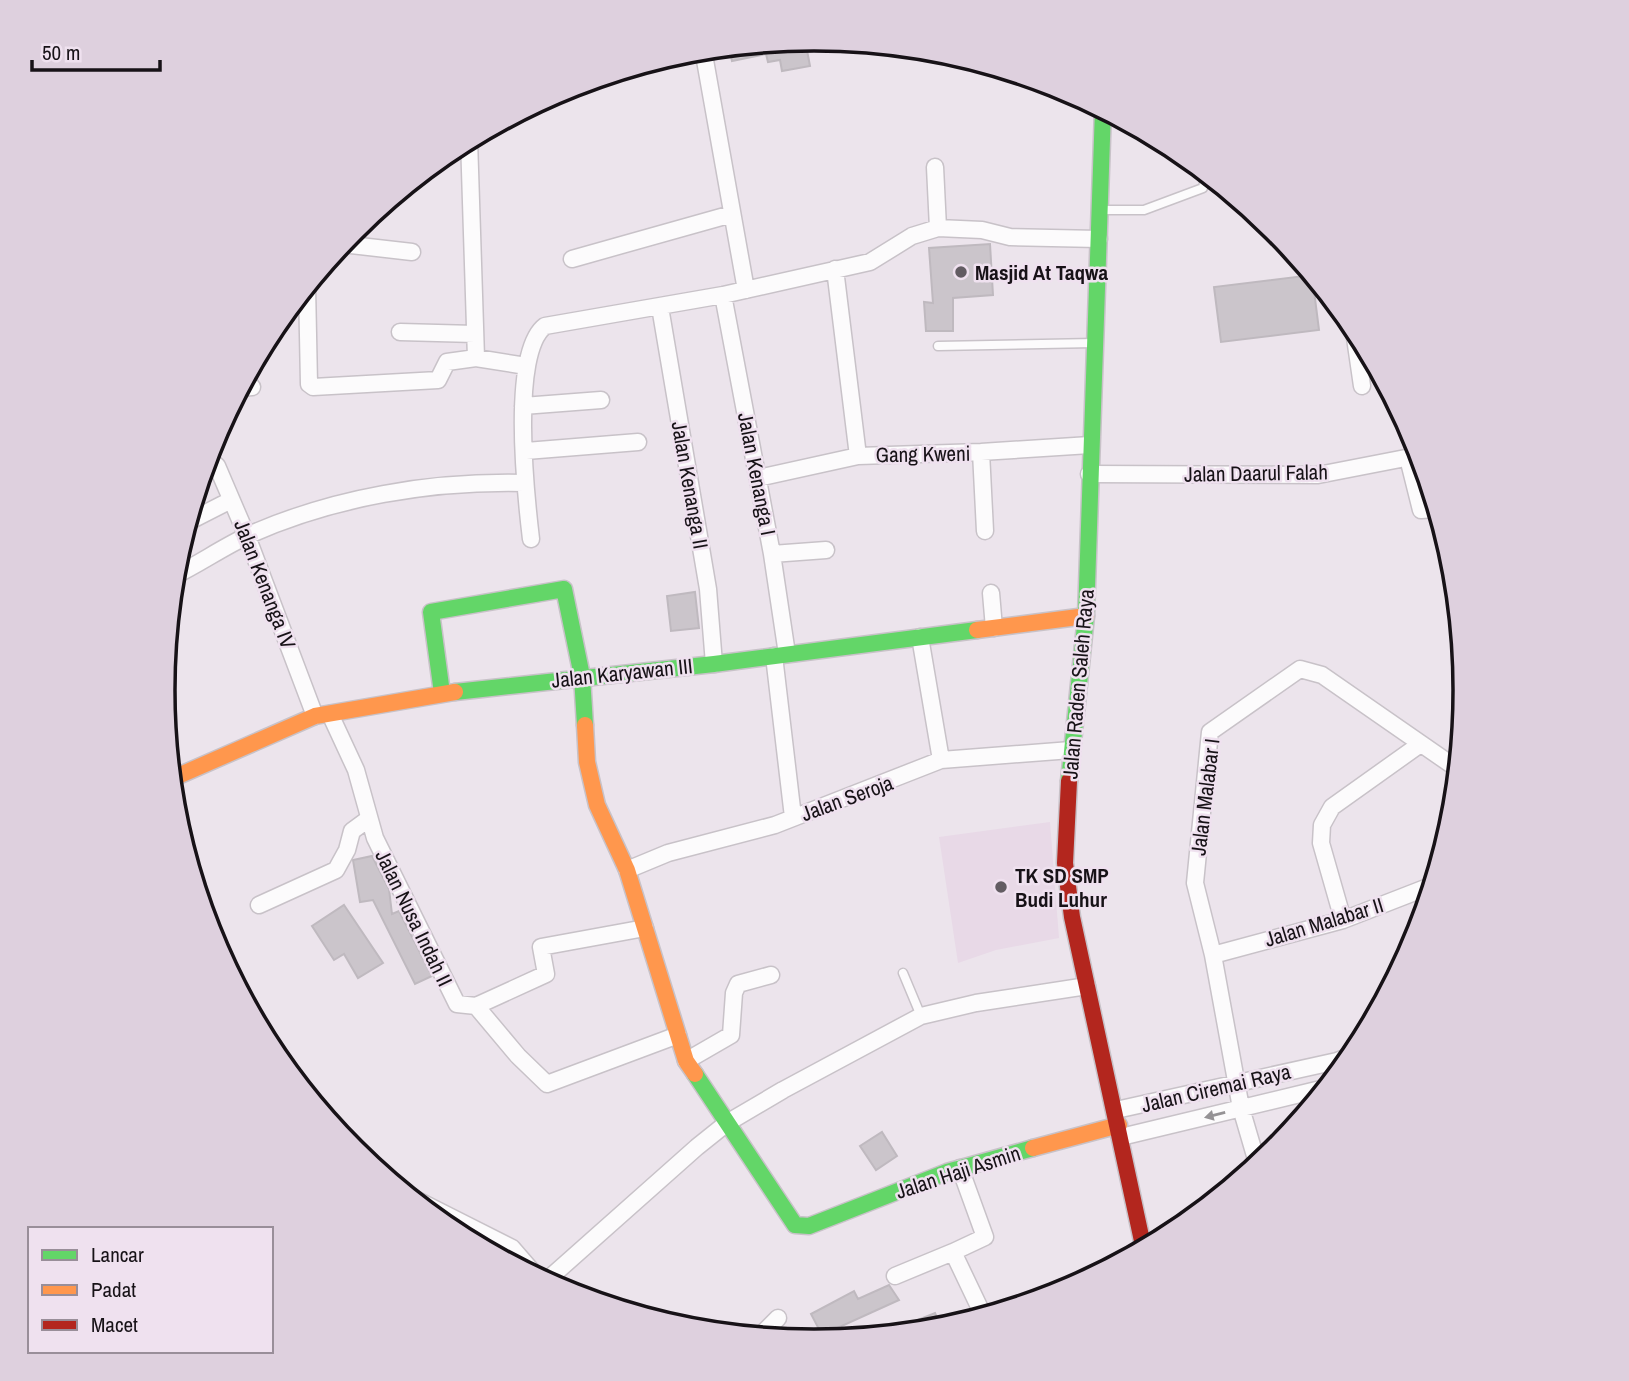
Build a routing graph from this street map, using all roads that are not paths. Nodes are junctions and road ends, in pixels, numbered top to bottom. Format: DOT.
graph roads {
  1 [pos="705,60"];
  2 [pos="1103,120"];
  3 [pos="469,152"];
  4 [pos="935,167"];
  5 [pos="1204,183"];
  6 [pos="1100,210"];
  7 [pos="732,214"];
  8 [pos="938,228"];
  9 [pos="1099,239"];
  10 [pos="355,246"];
  11 [pos="412,252"];
  12 [pos="572,259"];
  13 [pos="835,269"];
  14 [pos="746,290"];
  15 [pos="723,295"];
  16 [pos="307,301"];
  17 [pos="660,307"];
  18 [pos="400,332"];
  19 [pos="475,334"];
  20 [pos="1094,343"];
  21 [pos="938,346"];
  22 [pos="1357,352"];
  23 [pos="476,358"];
  24 [pos="526,366"];
  25 [pos="1362,386"];
  26 [pos="600,400"];
  27 [pos="523,406"];
  28 [pos="639,442"];
  29 [pos="1090,445"];
  30 [pos="526,451"];
  31 [pos="981,453"];
  32 [pos="858,456"];
  33 [pos="1410,458"];
  34 [pos="216,465"];
  35 [pos="1089,474"];
  36 [pos="1416,475"];
  37 [pos="758,478"];
  38 [pos="524,483"];
  39 [pos="231,500"];
  40 [pos="1428,510"];
  41 [pos="200,516"];
  42 [pos="985,531"];
  43 [pos="247,536"];
  44 [pos="531,539"];
  45 [pos="826,550"];
  46 [pos="772,554"];
  47 [pos="186,569"];
  48 [pos="991,593"];
  49 [pos="1086,616"];
  50 [pos="994,628"];
  51 [pos="920,638"];
  52 [pos="780,655"];
  53 [pos="714,664"];
  54 [pos="582,676"];
  55 [pos="442,693"];
  56 [pos="323,715"];
  57 [pos="1419,746"];
  58 [pos="1071,750"];
  59 [pos="941,760"];
  60 [pos="1450,765"];
  61 [pos="180,775"];
  62 [pos="793,817"];
  63 [pos="367,820"];
  64 [pos="628,870"];
  65 [pos="1422,889"];
  66 [pos="259,905"];
  67 [pos="1343,920"];
  68 [pos="645,928"];
  69 [pos="1213,955"];
  70 [pos="903,973"];
  71 [pos="771,975"];
  72 [pos="1087,986"];
  73 [pos="476,1006"];
  74 [pos="920,1016"];
  75 [pos="678,1035"];
  76 [pos="1337,1059"];
  77 [pos="686,1061"];
  78 [pos="1236,1083"];
  79 [pos="1313,1091"];
  80 [pos="1241,1108"];
  81 [pos="727,1123"];
  82 [pos="1119,1124"];
  83 [pos="1255,1154"];
  84 [pos="960,1168"];
  85 [pos="455,1219"];
  86 [pos="1142,1240"];
  87 [pos="953,1252"];
  88 [pos="521,1258"];
  89 [pos="553,1274"];
  90 [pos="895,1276"];
  91 [pos="980,1308"];
  92 [pos="778,1318"];
  93 [pos="768,1328"];
  1 -- 7 [label="street"];
  2 -- 6 [label="street, Jalan Raden Saleh Raya"];
  3 -- 19 [label="street"];
  4 -- 8 [label="street"];
  5 -- 6 [label="lane"];
  6 -- 9 [label="street, Jalan Raden Saleh Raya"];
  7 -- 12 [label="street"];
  7 -- 14 [label="street"];
  8 -- 9 [label="street"];
  8 -- 13 [label="street"];
  9 -- 20 [label="street, Jalan Raden Saleh Raya"];
  10 -- 11 [label="street"];
  13 -- 14 [label="street"];
  13 -- 32 [label="street"];
  14 -- 15 [label="street"];
  15 -- 17 [label="street"];
  15 -- 37 [label="street, Jalan Kenanga I"];
  16 -- 23 [label="street"];
  17 -- 24 [label="street"];
  17 -- 53 [label="street, Jalan Kenanga II"];
  18 -- 19 [label="street"];
  19 -- 23 [label="street"];
  20 -- 21 [label="lane"];
  20 -- 29 [label="street, Jalan Raden Saleh Raya"];
  22 -- 25 [label="street"];
  23 -- 24 [label="street"];
  24 -- 27 [label="street"];
  26 -- 27 [label="street"];
  27 -- 30 [label="street"];
  28 -- 30 [label="street"];
  29 -- 31 [label="street, Gang Kweni"];
  29 -- 35 [label="street, Jalan Raden Saleh Raya"];
  30 -- 38 [label="street"];
  31 -- 32 [label="street, Gang Kweni"];
  31 -- 42 [label="street"];
  32 -- 37 [label="street, Gang Kweni"];
  33 -- 35 [label="street, Jalan Daarul Falah"];
  34 -- 39 [label="street, Jalan Kenanga IV"];
  35 -- 49 [label="street, Jalan Raden Saleh Raya"];
  36 -- 40 [label="street"];
  37 -- 46 [label="street, Jalan Kenanga I"];
  38 -- 43 [label="street"];
  38 -- 44 [label="street"];
  39 -- 41 [label="street"];
  39 -- 43 [label="street, Jalan Kenanga IV"];
  43 -- 47 [label="street"];
  43 -- 56 [label="street, Jalan Kenanga IV"];
  45 -- 46 [label="street"];
  46 -- 52 [label="street, Jalan Kenanga I"];
  48 -- 50 [label="street"];
  49 -- 50 [label="street, Jalan Karyawan III"];
  49 -- 58 [label="street, Jalan Raden Saleh Raya"];
  50 -- 51 [label="street, Jalan Karyawan III"];
  51 -- 52 [label="street, Jalan Karyawan III"];
  51 -- 59 [label="street"];
  52 -- 53 [label="street, Jalan Karyawan III"];
  52 -- 62 [label="street, Jalan Kenanga I"];
  53 -- 54 [label="street, Jalan Karyawan III"];
  54 -- 55 [label="street, Jalan Karyawan III"];
  54 -- 55 [label="street"];
  54 -- 64 [label="street"];
  55 -- 56 [label="street, Jalan Karyawan III"];
  56 -- 61 [label="street, Jalan Karyawan III"];
  56 -- 63 [label="street, Jalan Nusa Indah II"];
  57 -- 60 [label="street"];
  57 -- 67 [label="street"];
  57 -- 69 [label="street, Jalan Malabar I"];
  58 -- 59 [label="street, Jalan Seroja"];
  58 -- 72 [label="street, Jalan Raden Saleh Raya"];
  59 -- 62 [label="street, Jalan Seroja"];
  62 -- 64 [label="street, Jalan Seroja"];
  63 -- 66 [label="street"];
  63 -- 73 [label="street, Jalan Nusa Indah II"];
  64 -- 68 [label="street"];
  65 -- 67 [label="street, Jalan Malabar II"];
  67 -- 69 [label="street, Jalan Malabar II"];
  68 -- 73 [label="street"];
  68 -- 75 [label="street"];
  69 -- 78 [label="street, Jalan Malabar I"];
  70 -- 74 [label="lane"];
  71 -- 77 [label="street"];
  72 -- 74 [label="street"];
  72 -- 82 [label="street, Jalan Raden Saleh Raya"];
  73 -- 75 [label="street, Jalan Nusa Indah II"];
  74 -- 81 [label="street"];
  75 -- 77 [label="street"];
  76 -- 78 [label="street, Jalan Ciremai Raya"];
  77 -- 81 [label="street"];
  78 -- 80 [label="street, Jalan Malabar I"];
  78 -- 82 [label="street, Jalan Ciremai Raya"];
  79 -- 80 [label="street, Jalan Ciremai Raya"];
  80 -- 82 [label="street, Jalan Ciremai Raya, one-way"];
  80 -- 83 [label="street, Jalan Malabar I"];
  81 -- 84 [label="street, Jalan Haji Asmin"];
  81 -- 89 [label="street"];
  82 -- 84 [label="street, Jalan Haji Asmin"];
  82 -- 86 [label="street, Jalan Raden Saleh Raya"];
  84 -- 87 [label="street"];
  85 -- 88 [label="street"];
  87 -- 90 [label="street"];
  87 -- 91 [label="street"];
  92 -- 93 [label="street"];
}
